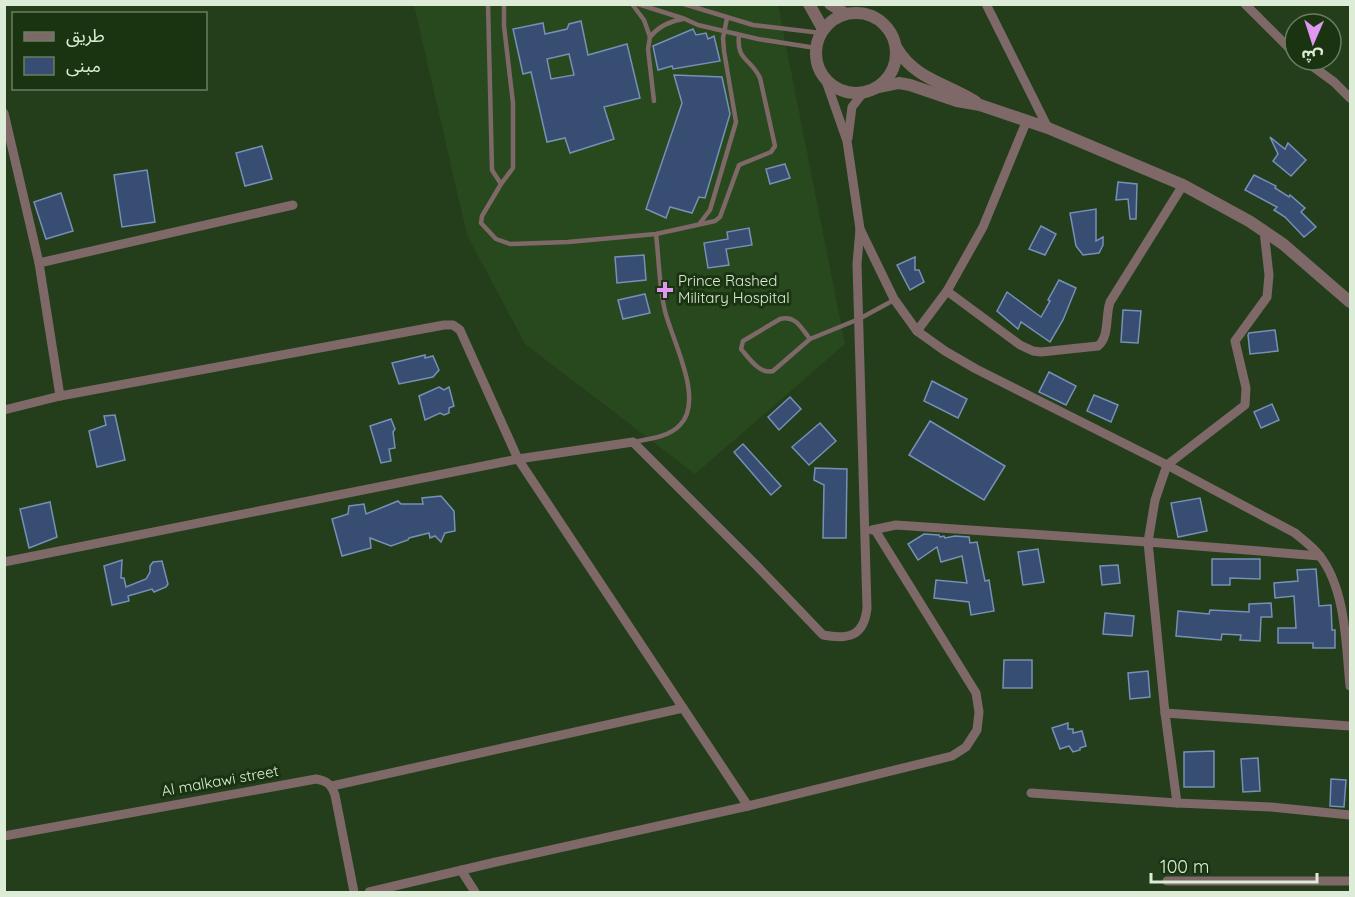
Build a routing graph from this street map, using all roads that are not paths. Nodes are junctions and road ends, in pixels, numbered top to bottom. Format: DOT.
graph roads {
  1 [pos="488,4"];
  2 [pos="504,4"];
  3 [pos="632,4"];
  4 [pos="638,4"];
  5 [pos="684,4"];
  6 [pos="809,4"];
  7 [pos="830,4"];
  8 [pos="986,4"];
  9 [pos="1245,4"];
  10 [pos="846,14"];
  11 [pos="685,18"];
  12 [pos="727,18"];
  13 [pos="724,31"];
  14 [pos="822,31"];
  15 [pos="739,35"];
  16 [pos="650,37"];
  17 [pos="1283,42"];
  18 [pos="895,45"];
  19 [pos="816,48"];
  20 [pos="1320,72"];
  21 [pos="826,81"];
  22 [pos="869,90"];
  23 [pos="1350,98"];
  24 [pos="654,101"];
  25 [pos="980,105"];
  26 [pos="4,113"];
  27 [pos="1027,120"];
  28 [pos="1048,128"];
  29 [pos="847,141"];
  30 [pos="501,184"];
  31 [pos="1184,185"];
  32 [pos="293,205"];
  33 [pos="700,224"];
  34 [pos="860,229"];
  35 [pos="1263,231"];
  36 [pos="656,234"];
  37 [pos="39,263"];
  38 [pos="946,291"];
  39 [pos="894,299"];
  40 [pos="1350,302"];
  41 [pos="859,319"];
  42 [pos="917,331"];
  43 [pos="810,339"];
  44 [pos="60,396"];
  45 [pos="4,410"];
  46 [pos="633,442"];
  47 [pos="518,459"];
  48 [pos="1167,465"];
  49 [pos="870,531"];
  50 [pos="1148,542"];
  51 [pos="1320,556"];
  52 [pos="4,562"];
  53 [pos="1350,686"];
  54 [pos="683,708"];
  55 [pos="1165,714"];
  56 [pos="1350,726"];
  57 [pos="332,786"];
  58 [pos="1031,793"];
  59 [pos="1177,803"];
  60 [pos="748,806"];
  61 [pos="1350,815"];
  62 [pos="4,836"];
  63 [pos="461,870"];
  64 [pos="1167,881"];
  65 [pos="1350,881"];
  66 [pos="354,892"];
  67 [pos="369,892"];
  68 [pos="475,892"];
  1 -- 30 [label="lane"];
  2 -- 30 [label="lane"];
  3 -- 16 [label="lane"];
  4 -- 11 [label="lane"];
  5 -- 12 [label="lane"];
  6 -- 14 [label="street"];
  7 -- 10 [label="street"];
  8 -- 28 [label="street"];
  9 -- 17 [label="street"];
  10 -- 14 [label="street"];
  10 -- 18 [label="street"];
  11 -- 13 [label="lane"];
  11 -- 16 [label="lane"];
  12 -- 13 [label="lane"];
  12 -- 14 [label="lane"];
  13 -- 15 [label="lane"];
  13 -- 33 [label="lane"];
  14 -- 19 [label="street"];
  15 -- 19 [label="lane"];
  15 -- 33 [label="lane"];
  16 -- 24 [label="lane"];
  18 -- 22 [label="street"];
  18 -- 25 [label="street"];
  19 -- 21 [label="street"];
  20 -- 23 [label="street"];
  21 -- 22 [label="street"];
  21 -- 29 [label="street"];
  22 -- 25 [label="street"];
  22 -- 29 [label="street"];
  25 -- 27 [label="street"];
  26 -- 37 [label="street"];
  27 -- 28 [label="street"];
  27 -- 38 [label="street"];
  28 -- 31 [label="street"];
  29 -- 34 [label="street"];
  30 -- 36 [label="lane"];
  31 -- 35 [label="street"];
  31 -- 38 [label="street"];
  32 -- 37 [label="street"];
  33 -- 36 [label="lane"];
  34 -- 39 [label="street"];
  34 -- 41 [label="street"];
  35 -- 40 [label="street"];
  35 -- 48 [label="street"];
  36 -- 46 [label="lane"];
  37 -- 44 [label="street"];
  38 -- 42 [label="street"];
  39 -- 41 [label="lane"];
  39 -- 42 [label="street"];
  41 -- 43 [label="lane"];
  41 -- 49 [label="street"];
  42 -- 48 [label="street"];
  43 -- 43 [label="lane"];
  44 -- 45 [label="street"];
  44 -- 47 [label="street"];
  46 -- 47 [label="street"];
  46 -- 49 [label="street"];
  47 -- 52 [label="street"];
  47 -- 54 [label="street"];
  48 -- 50 [label="street"];
  48 -- 51 [label="street"];
  49 -- 50 [label="street"];
  49 -- 60 [label="street"];
  50 -- 51 [label="street"];
  50 -- 55 [label="street"];
  51 -- 53 [label="street"];
  54 -- 57 [label="street"];
  54 -- 60 [label="street"];
  55 -- 56 [label="street"];
  55 -- 59 [label="street"];
  57 -- 62 [label="street, Al malkawi street"];
  57 -- 66 [label="street"];
  58 -- 59 [label="street"];
  59 -- 61 [label="street"];
  60 -- 63 [label="street"];
  63 -- 67 [label="street"];
  63 -- 68 [label="street"];
  64 -- 65 [label="street"];
}
